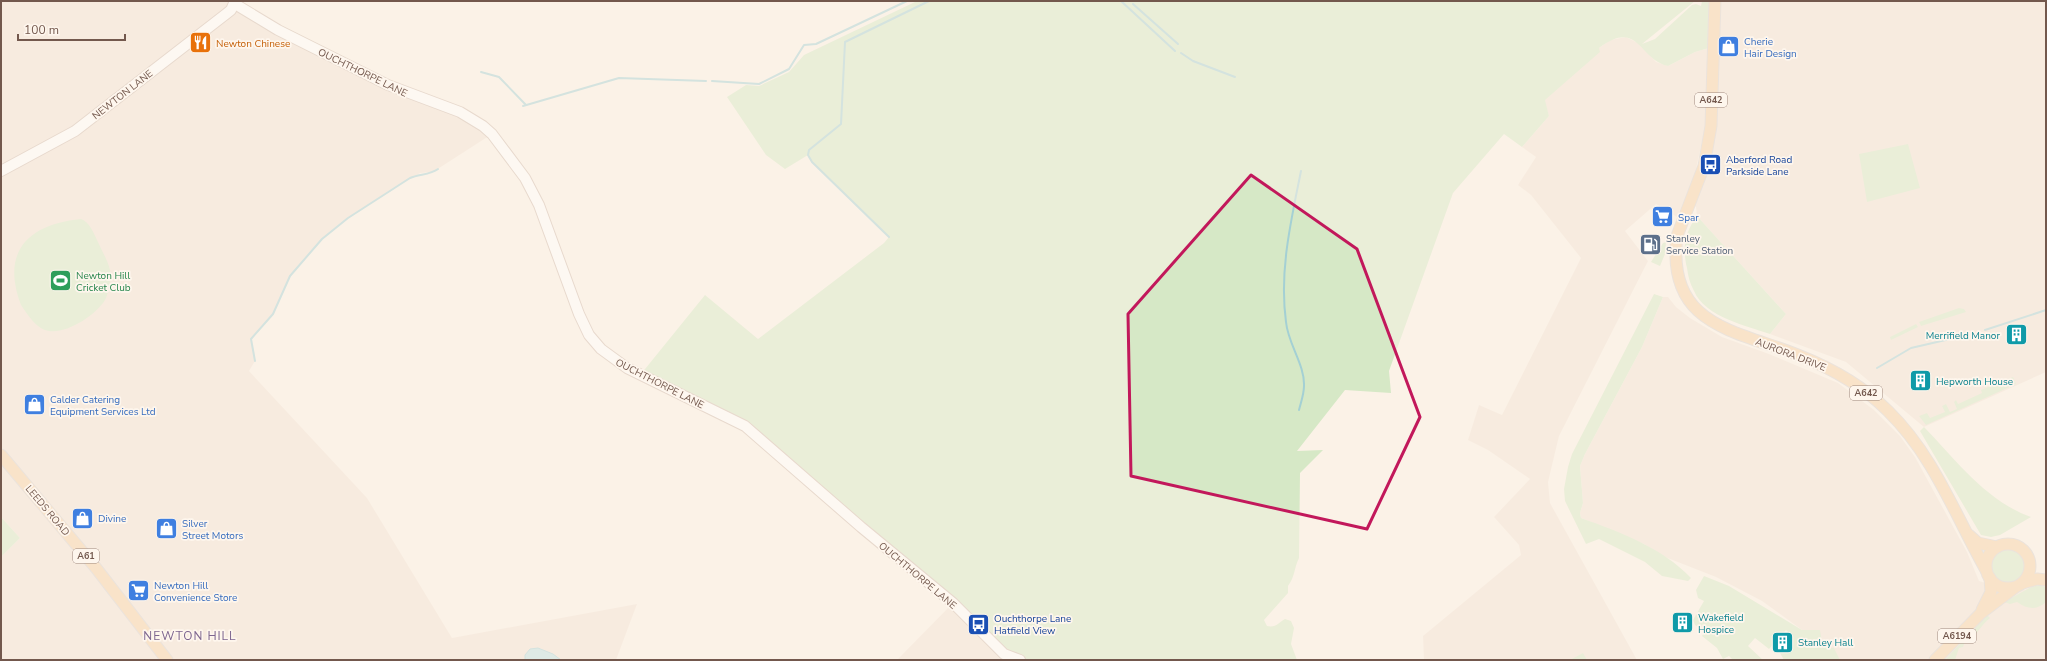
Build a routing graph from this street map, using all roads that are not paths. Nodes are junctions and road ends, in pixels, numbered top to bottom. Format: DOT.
graph roads {
  1 [pos="1715,1"];
  2 [pos="235,2"];
  3 [pos="1,171"];
  4 [pos="1,455"];
  5 [pos="1967,533"];
  6 [pos="1997,547"];
  7 [pos="2030,561"];
  8 [pos="1988,574"];
  9 [pos="2046,575"];
  10 [pos="2046,580"];
  11 [pos="2018,585"];
  12 [pos="1981,612"];
  13 [pos="167,660"];
  14 [pos="1020,660"];
  15 [pos="1935,660"];
  1 -- 5 [label="main road, AURORA DRIVE / A642"];
  2 -- 3 [label="street, NEWTON LANE"];
  2 -- 14 [label="street, OUCHTHORPE LANE"];
  4 -- 13 [label="main road, LEEDS ROAD / A61"];
  5 -- 6 [label="main road, AURORA DRIVE / A642"];
  5 -- 8 [label="main road, AURORA DRIVE / A642"];
  6 -- 7 [label="main road"];
  6 -- 8 [label="main road, A6194"];
  7 -- 9 [label="main road"];
  7 -- 11 [label="main road"];
  8 -- 11 [label="main road, A6194"];
  8 -- 12 [label="main road, A6194"];
  10 -- 11 [label="main road, A6194"];
  11 -- 12 [label="main road, A6194"];
  12 -- 15 [label="main road, A6194"];
}
